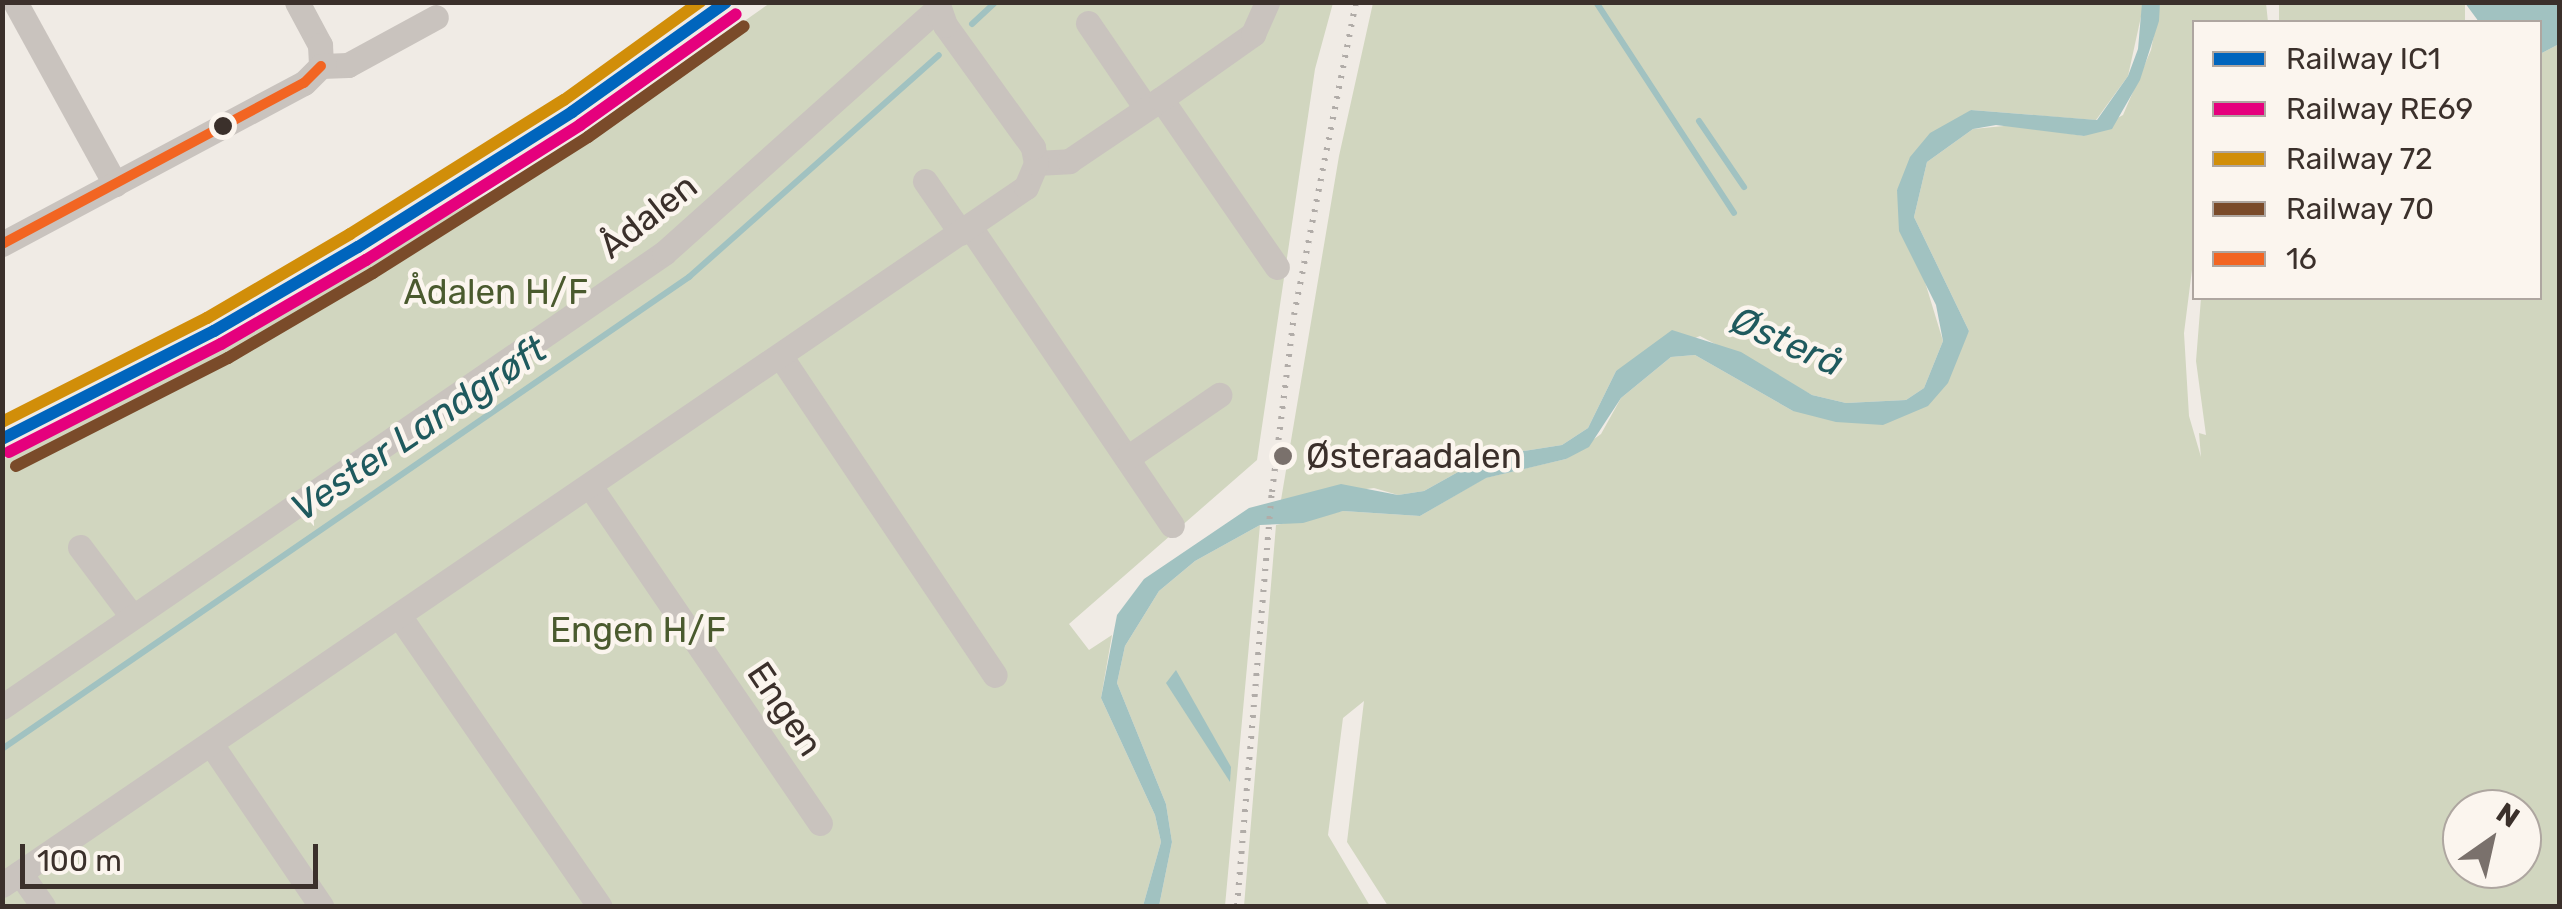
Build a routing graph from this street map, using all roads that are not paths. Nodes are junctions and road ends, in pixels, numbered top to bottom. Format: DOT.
graph roads {
  1 [pos="15,2"];
  2 [pos="296,2"];
  3 [pos="1267,2"];
  4 [pos="937,6"];
  5 [pos="436,17"];
  6 [pos="1088,23"];
  7 [pos="320,66"];
  8 [pos="1153,103"];
  9 [pos="1036,163"];
  10 [pos="925,181"];
  11 [pos="116,184"];
  12 [pos="966,230"];
  13 [pos="2,244"];
  14 [pos="1277,268"];
  15 [pos="781,357"];
  16 [pos="1219,396"];
  17 [pos="1127,458"];
  18 [pos="590,486"];
  19 [pos="1172,525"];
  20 [pos="80,547"];
  21 [pos="131,615"];
  22 [pos="400,616"];
  23 [pos="995,675"];
  24 [pos="2,707"];
  25 [pos="211,744"];
  26 [pos="820,823"];
  27 [pos="11,878"];
  28 [pos="43,906"];
  29 [pos="320,906"];
  30 [pos="598,906"];
  1 -- 11 [label="street"];
  2 -- 7 [label="street"];
  3 -- 8 [label="street"];
  4 -- 9 [label="street"];
  4 -- 21 [label="street, Ådalen"];
  5 -- 7 [label="street"];
  6 -- 8 [label="street"];
  7 -- 11 [label="street"];
  8 -- 9 [label="street"];
  8 -- 14 [label="street"];
  9 -- 12 [label="street"];
  10 -- 12 [label="street"];
  11 -- 13 [label="street"];
  12 -- 15 [label="street"];
  12 -- 17 [label="street"];
  15 -- 18 [label="street"];
  15 -- 23 [label="street"];
  16 -- 17 [label="street"];
  17 -- 19 [label="street"];
  18 -- 22 [label="street"];
  18 -- 26 [label="street, Engen"];
  20 -- 21 [label="street"];
  21 -- 24 [label="street, Ådalen"];
  22 -- 25 [label="street"];
  22 -- 30 [label="street"];
  25 -- 27 [label="street"];
  25 -- 29 [label="street"];
  27 -- 28 [label="street"];
}
